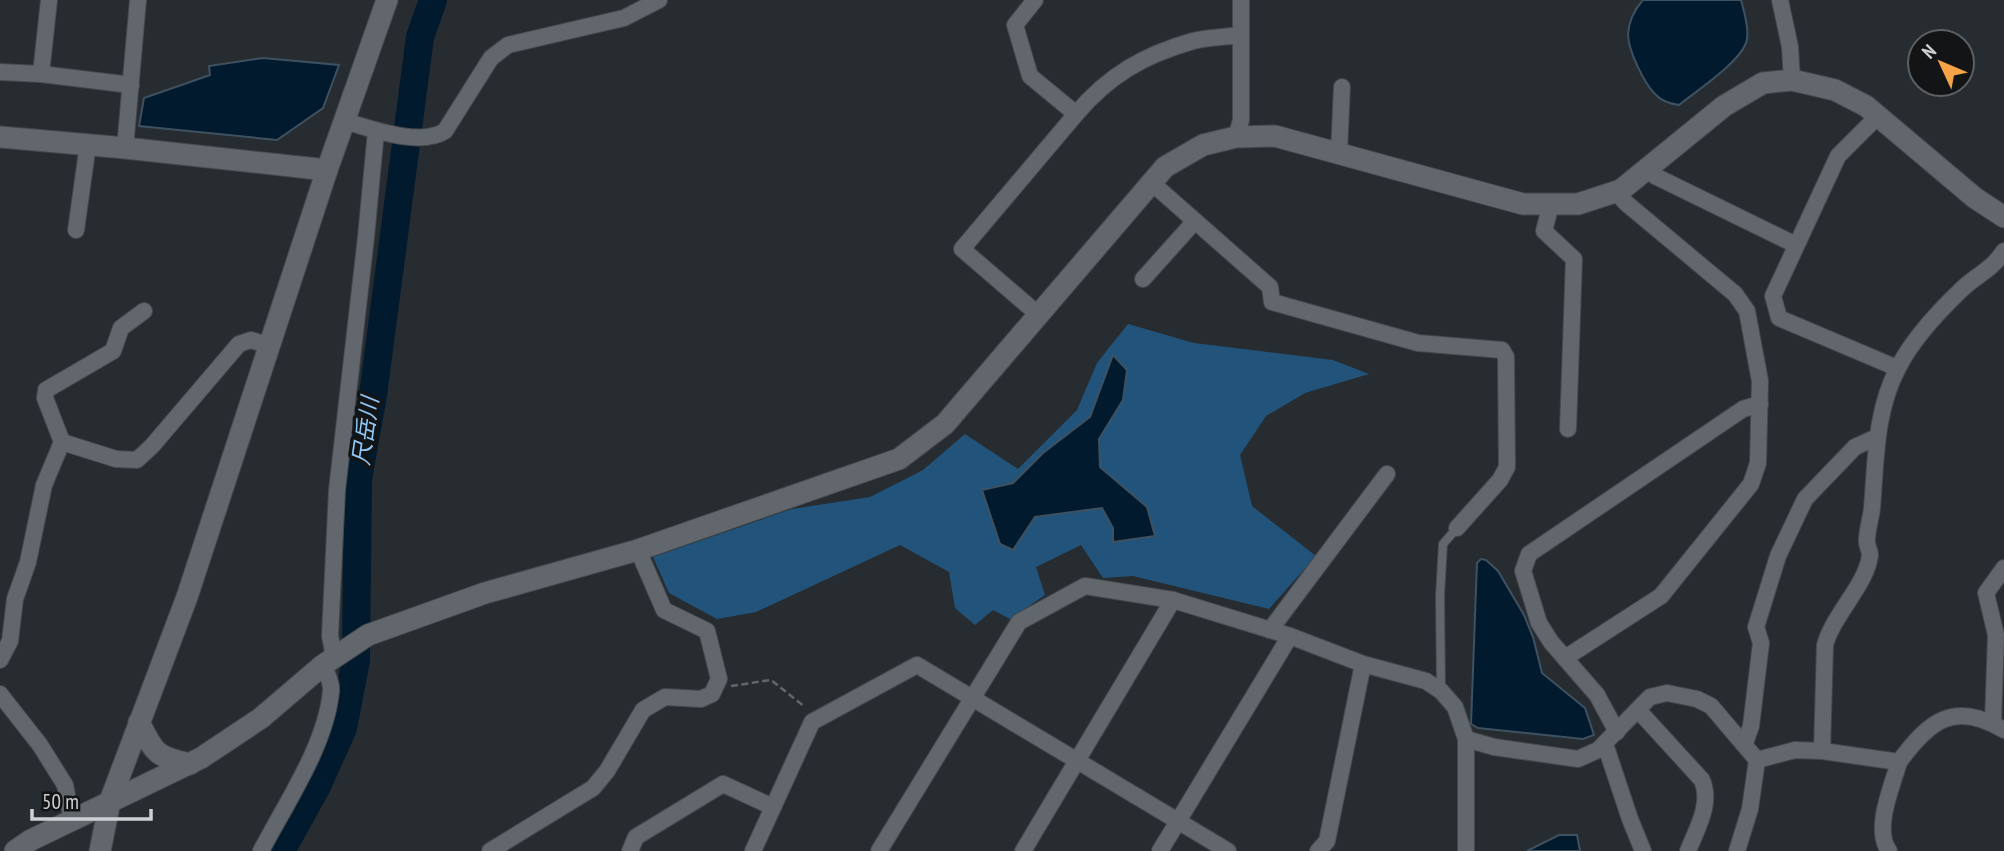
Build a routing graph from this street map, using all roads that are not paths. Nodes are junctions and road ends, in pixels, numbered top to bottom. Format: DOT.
graph roads {
  1 [pos="49,0"];
  2 [pos="138,0"];
  3 [pos="387,0"];
  4 [pos="659,0"];
  5 [pos="1035,0"];
  6 [pos="1241,0"];
  7 [pos="1780,0"];
  8 [pos="1241,35"];
  9 [pos="0,72"];
  10 [pos="41,74"];
  11 [pos="1792,80"];
  12 [pos="131,85"];
  13 [pos="1342,87"];
  14 [pos="1076,114"];
  15 [pos="1878,116"];
  16 [pos="345,121"];
  17 [pos="376,131"];
  18 [pos="0,137"];
  19 [pos="1236,137"];
  20 [pos="88,144"];
  21 [pos="125,148"];
  22 [pos="1339,153"];
  23 [pos="1647,169"];
  24 [pos="327,170"];
  25 [pos="1152,183"];
  26 [pos="1616,192"];
  27 [pos="1551,204"];
  28 [pos="2004,217"];
  29 [pos="1195,221"];
  30 [pos="77,231"];
  31 [pos="1796,245"];
  32 [pos="2004,251"];
  33 [pos="1143,279"];
  34 [pos="144,311"];
  35 [pos="1040,316"];
  36 [pos="270,346"];
  37 [pos="1898,368"];
  38 [pos="1760,404"];
  39 [pos="1568,429"];
  40 [pos="1877,436"];
  41 [pos="62,442"];
  42 [pos="1387,474"];
  43 [pos="1457,528"];
  44 [pos="638,550"];
  45 [pos="2004,568"];
  46 [pos="1173,600"];
  47 [pos="1270,630"];
  48 [pos="1290,636"];
  49 [pos="1564,658"];
  50 [pos="332,659"];
  51 [pos="0,660"];
  52 [pos="1363,664"];
  53 [pos="1441,691"];
  54 [pos="0,694"];
  55 [pos="972,698"];
  56 [pos="1638,710"];
  57 [pos="139,722"];
  58 [pos="1999,726"];
  59 [pos="1617,732"];
  60 [pos="1466,739"];
  61 [pos="1745,743"];
  62 [pos="1605,744"];
  63 [pos="1822,751"];
  64 [pos="1757,760"];
  65 [pos="1077,761"];
  66 [pos="1899,762"];
  67 [pos="190,764"];
  68 [pos="110,801"];
  69 [pos="773,807"];
  70 [pos="72,820"];
  71 [pos="1178,820"];
  72 [pos="15,851"];
  73 [pos="100,851"];
  74 [pos="261,851"];
  75 [pos="490,851"];
  76 [pos="630,851"];
  77 [pos="753,851"];
  78 [pos="879,851"];
  79 [pos="1023,851"];
  80 [pos="1160,851"];
  81 [pos="1228,851"];
  82 [pos="1318,851"];
  83 [pos="1465,851"];
  84 [pos="1643,851"];
  85 [pos="1688,851"];
  86 [pos="1737,851"];
  87 [pos="1889,851"];
  1 -- 10 [label="street"];
  2 -- 12 [label="street"];
  3 -- 16 [label="street"];
  4 -- 17 [label="street"];
  5 -- 14 [label="street"];
  6 -- 8 [label="street"];
  7 -- 11 [label="street"];
  8 -- 14 [label="street"];
  8 -- 19 [label="street"];
  9 -- 10 [label="street"];
  10 -- 12 [label="street"];
  11 -- 15 [label="street"];
  11 -- 23 [label="street"];
  12 -- 21 [label="street"];
  13 -- 22 [label="street"];
  14 -- 35 [label="street"];
  15 -- 28 [label="street"];
  15 -- 31 [label="street"];
  16 -- 17 [label="street"];
  16 -- 24 [label="street"];
  17 -- 50 [label="street"];
  18 -- 20 [label="street"];
  19 -- 22 [label="street"];
  19 -- 25 [label="street"];
  20 -- 21 [label="street"];
  20 -- 30 [label="street"];
  21 -- 24 [label="street"];
  22 -- 27 [label="street"];
  23 -- 26 [label="street"];
  23 -- 31 [label="street"];
  24 -- 36 [label="street"];
  25 -- 29 [label="street"];
  25 -- 35 [label="street"];
  26 -- 27 [label="street"];
  26 -- 38 [label="street"];
  27 -- 39 [label="street"];
  29 -- 33 [label="street"];
  29 -- 43 [label="street"];
  31 -- 37 [label="street"];
  32 -- 37 [label="street"];
  34 -- 41 [label="street"];
  35 -- 44 [label="street"];
  36 -- 41 [label="street"];
  36 -- 57 [label="street"];
  37 -- 40 [label="street"];
  38 -- 49 [label="street"];
  38 -- 49 [label="street"];
  40 -- 61 [label="street"];
  40 -- 63 [label="street"];
  41 -- 51 [label="street"];
  42 -- 47 [label="street"];
  43 -- 53 [label="lane"];
  44 -- 50 [label="street"];
  44 -- 75 [label="street"];
  45 -- 58 [label="street"];
  46 -- 47 [label="street"];
  46 -- 55 [label="street"];
  46 -- 65 [label="street"];
  47 -- 48 [label="street"];
  48 -- 52 [label="street"];
  48 -- 71 [label="street"];
  49 -- 59 [label="street"];
  50 -- 67 [label="street"];
  50 -- 74 [label="street"];
  52 -- 53 [label="street"];
  52 -- 82 [label="street"];
  53 -- 60 [label="street"];
  54 -- 70 [label="street"];
  55 -- 65 [label="street"];
  55 -- 69 [label="street"];
  55 -- 78 [label="street"];
  56 -- 59 [label="street"];
  56 -- 61 [label="street"];
  56 -- 85 [label="street"];
  57 -- 67 [label="street"];
  57 -- 68 [label="street"];
  58 -- 66 [label="street"];
  59 -- 62 [label="street"];
  60 -- 62 [label="street"];
  60 -- 83 [label="street"];
  61 -- 64 [label="street"];
  62 -- 84 [label="street"];
  63 -- 64 [label="street"];
  63 -- 66 [label="street"];
  64 -- 86 [label="street"];
  65 -- 71 [label="street"];
  65 -- 79 [label="street"];
  66 -- 87 [label="street"];
  67 -- 68 [label="street"];
  68 -- 70 [label="street"];
  68 -- 73 [label="street"];
  69 -- 76 [label="street"];
  69 -- 77 [label="street"];
  70 -- 72 [label="street"];
  71 -- 80 [label="street"];
  71 -- 81 [label="street"];
}
